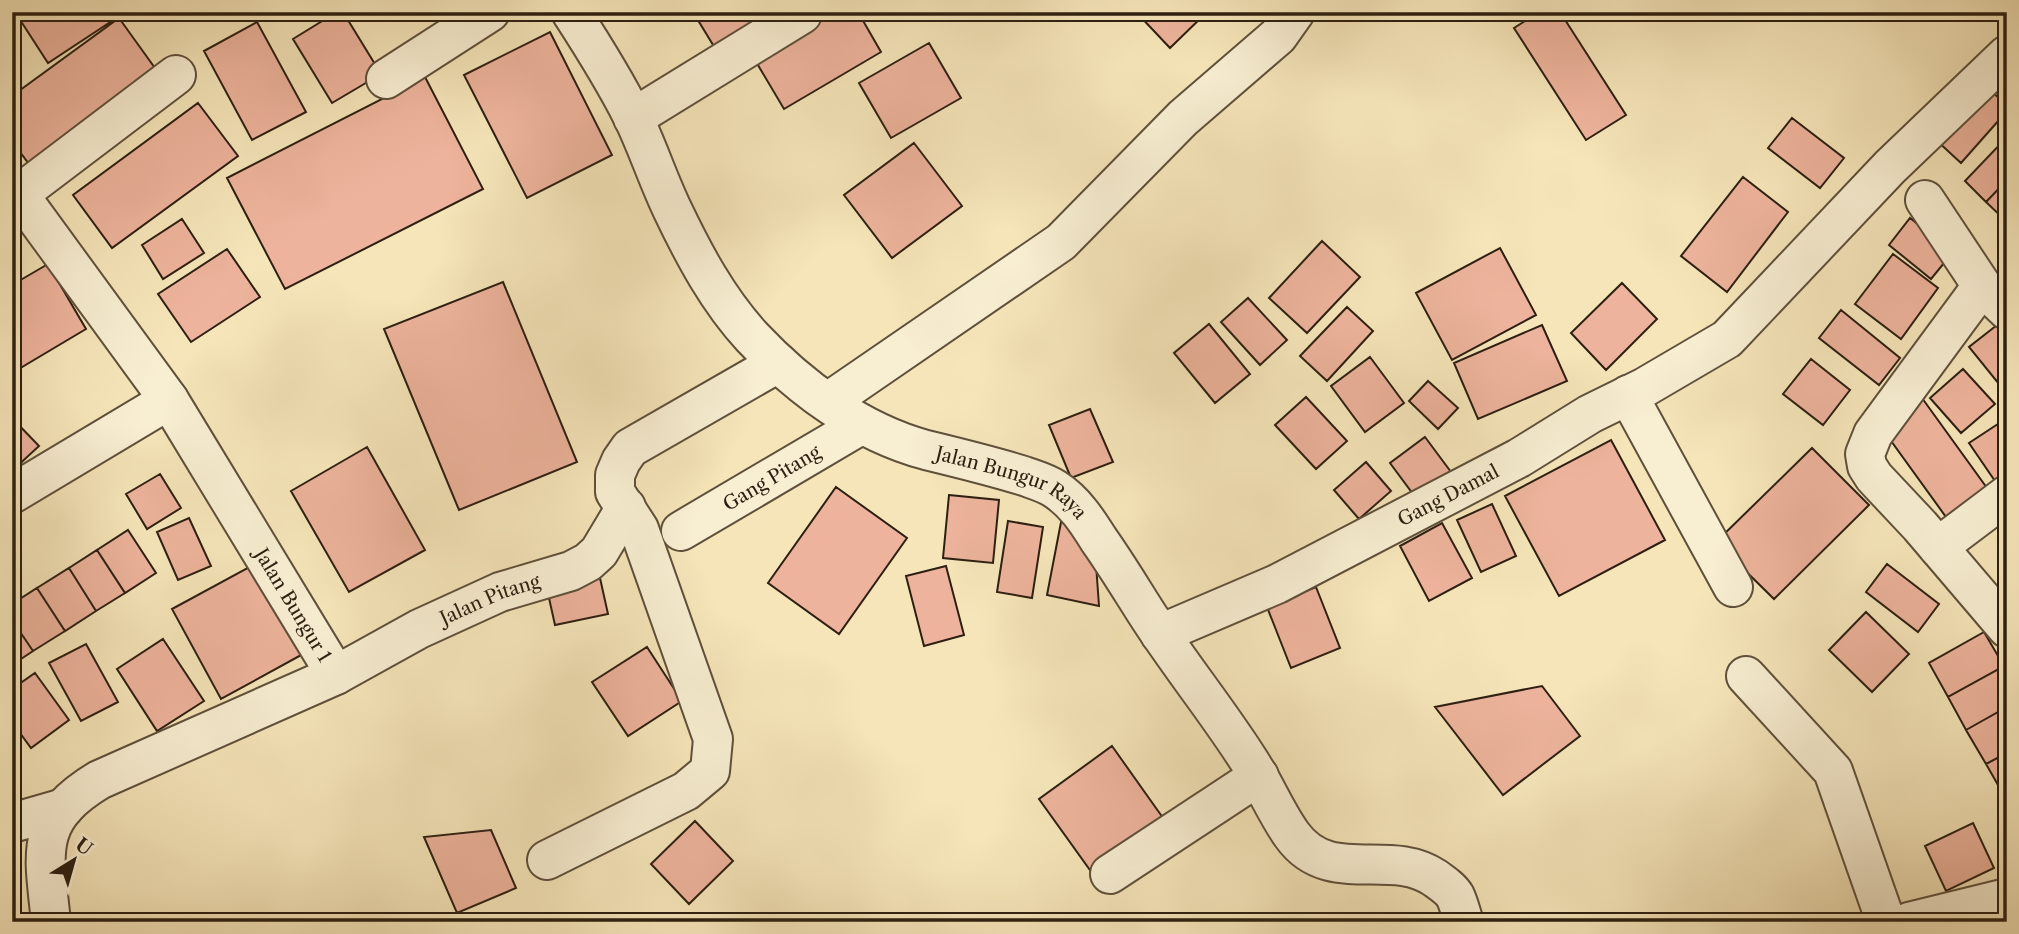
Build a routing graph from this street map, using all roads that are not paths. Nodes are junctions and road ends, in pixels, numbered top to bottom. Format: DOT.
graph roads {
  1 [pos="489,12"];
  2 [pos="571,12"];
  3 [pos="1295,12"];
  4 [pos="802,13"];
  5 [pos="2007,55"];
  6 [pos="386,79"];
  7 [pos="180,83"];
  8 [pos="633,118"];
  9 [pos="20,196"];
  10 [pos="1924,200"];
  11 [pos="1994,298"];
  12 [pos="778,363"];
  13 [pos="1628,394"];
  14 [pos="169,400"];
  15 [pos="828,402"];
  16 [pos="861,425"];
  17 [pos="12,495"];
  18 [pos="2007,495"];
  19 [pos="626,507"];
  20 [pos="681,531"];
  21 [pos="1938,547"];
  22 [pos="1733,587"];
  23 [pos="2007,628"];
  24 [pos="1160,634"];
  25 [pos="336,675"];
  26 [pos="1746,676"];
  27 [pos="1259,776"];
  28 [pos="64,808"];
  29 [pos="12,823"];
  30 [pos="547,860"];
  31 [pos="1110,873"];
  32 [pos="2007,898"];
  33 [pos="51,922"];
  34 [pos="1464,922"];
  35 [pos="1886,922"];
  36 [pos="1909,922"];
  1 -- 6 [label="street"];
  2 -- 8 [label="street, Jalan Bungur Raya"];
  3 -- 15 [label="street"];
  4 -- 8 [label="street"];
  5 -- 13 [label="street, Gang Damal"];
  7 -- 9 [label="street"];
  8 -- 12 [label="street, Jalan Bungur Raya"];
  9 -- 14 [label="street, Jalan Bungur 1"];
  10 -- 11 [label="street"];
  11 -- 21 [label="street"];
  12 -- 15 [label="street, Jalan Bungur Raya"];
  12 -- 19 [label="street"];
  13 -- 22 [label="street"];
  13 -- 24 [label="street, Gang Damal"];
  14 -- 17 [label="street"];
  14 -- 25 [label="street, Jalan Bungur 1"];
  15 -- 16 [label="street, Jalan Bungur Raya"];
  16 -- 20 [label="street, Gang Pitang"];
  16 -- 24 [label="street, Jalan Bungur Raya"];
  18 -- 21 [label="street"];
  19 -- 25 [label="street, Jalan Pitang"];
  19 -- 30 [label="street"];
  21 -- 23 [label="street"];
  24 -- 27 [label="street, Jalan Bungur Raya"];
  25 -- 28 [label="street, Jalan Bungur 1"];
  26 -- 35 [label="street"];
  27 -- 31 [label="street"];
  27 -- 34 [label="street, Jalan Bungur Raya"];
  28 -- 29 [label="street"];
  28 -- 33 [label="street, Jalan Bungur 1"];
  32 -- 36 [label="street"];
}
